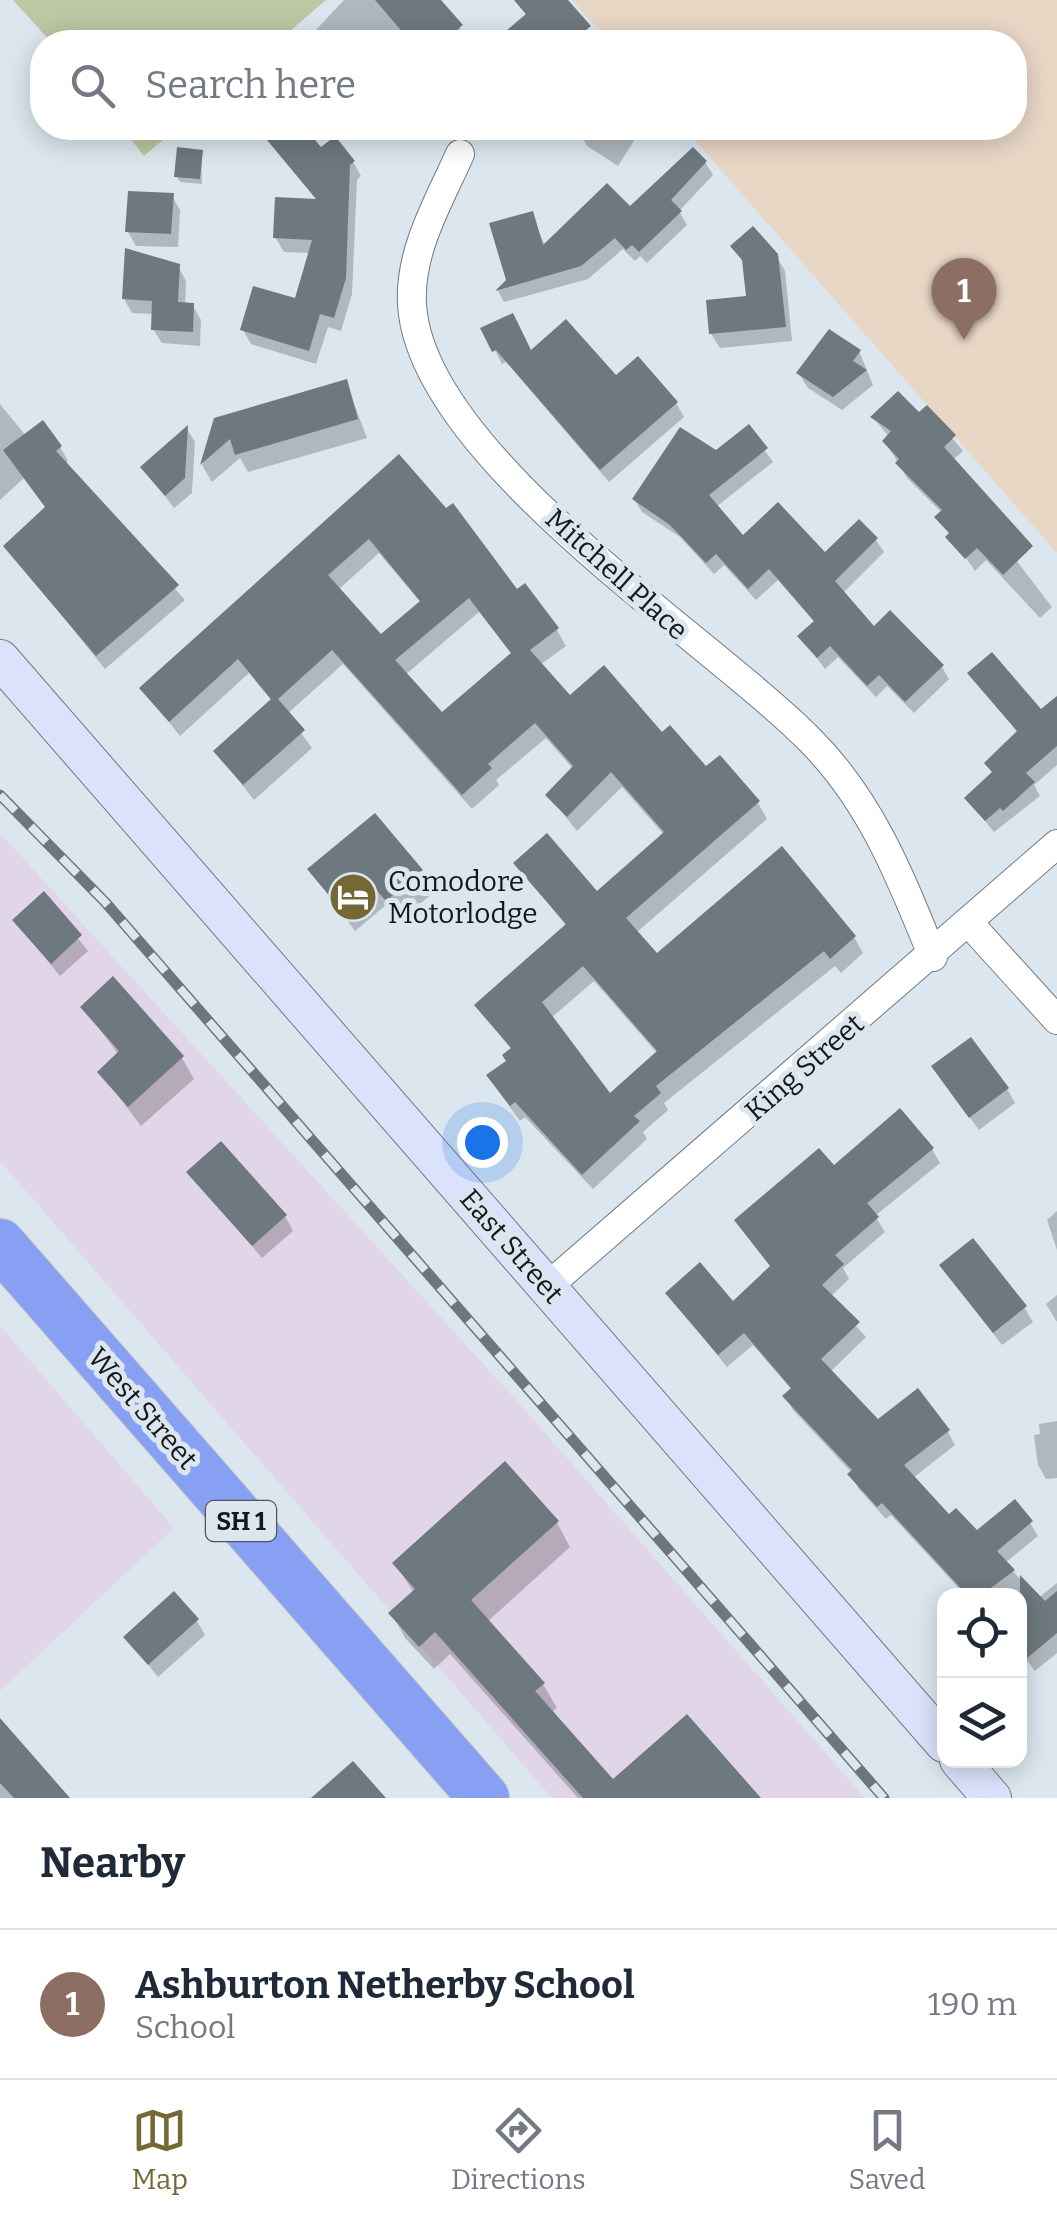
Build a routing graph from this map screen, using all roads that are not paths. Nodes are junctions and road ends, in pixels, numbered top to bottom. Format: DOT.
graph roads {
  1 [pos="460,154"];
  2 [pos="0,659"];
  3 [pos="1057,844"];
  4 [pos="968,922"];
  5 [pos="933,956"];
  6 [pos="1057,1020"];
  7 [pos="0,1244"];
  8 [pos="548,1286"];
  9 [pos="937,1735"];
  10 [pos="967,1768"];
  11 [pos="484,1798"];
  12 [pos="992,1798"];
  1 -- 5 [label="street, Mitchell Place"];
  2 -- 8 [label="main road, East Street"];
  3 -- 4 [label="street, King Street"];
  4 -- 5 [label="street, King Street"];
  4 -- 6 [label="street"];
  5 -- 8 [label="street, King Street"];
  7 -- 11 [label="highway, West Street / SH 1"];
  8 -- 9 [label="main road, East Street"];
  10 -- 12 [label="main road"];
}
